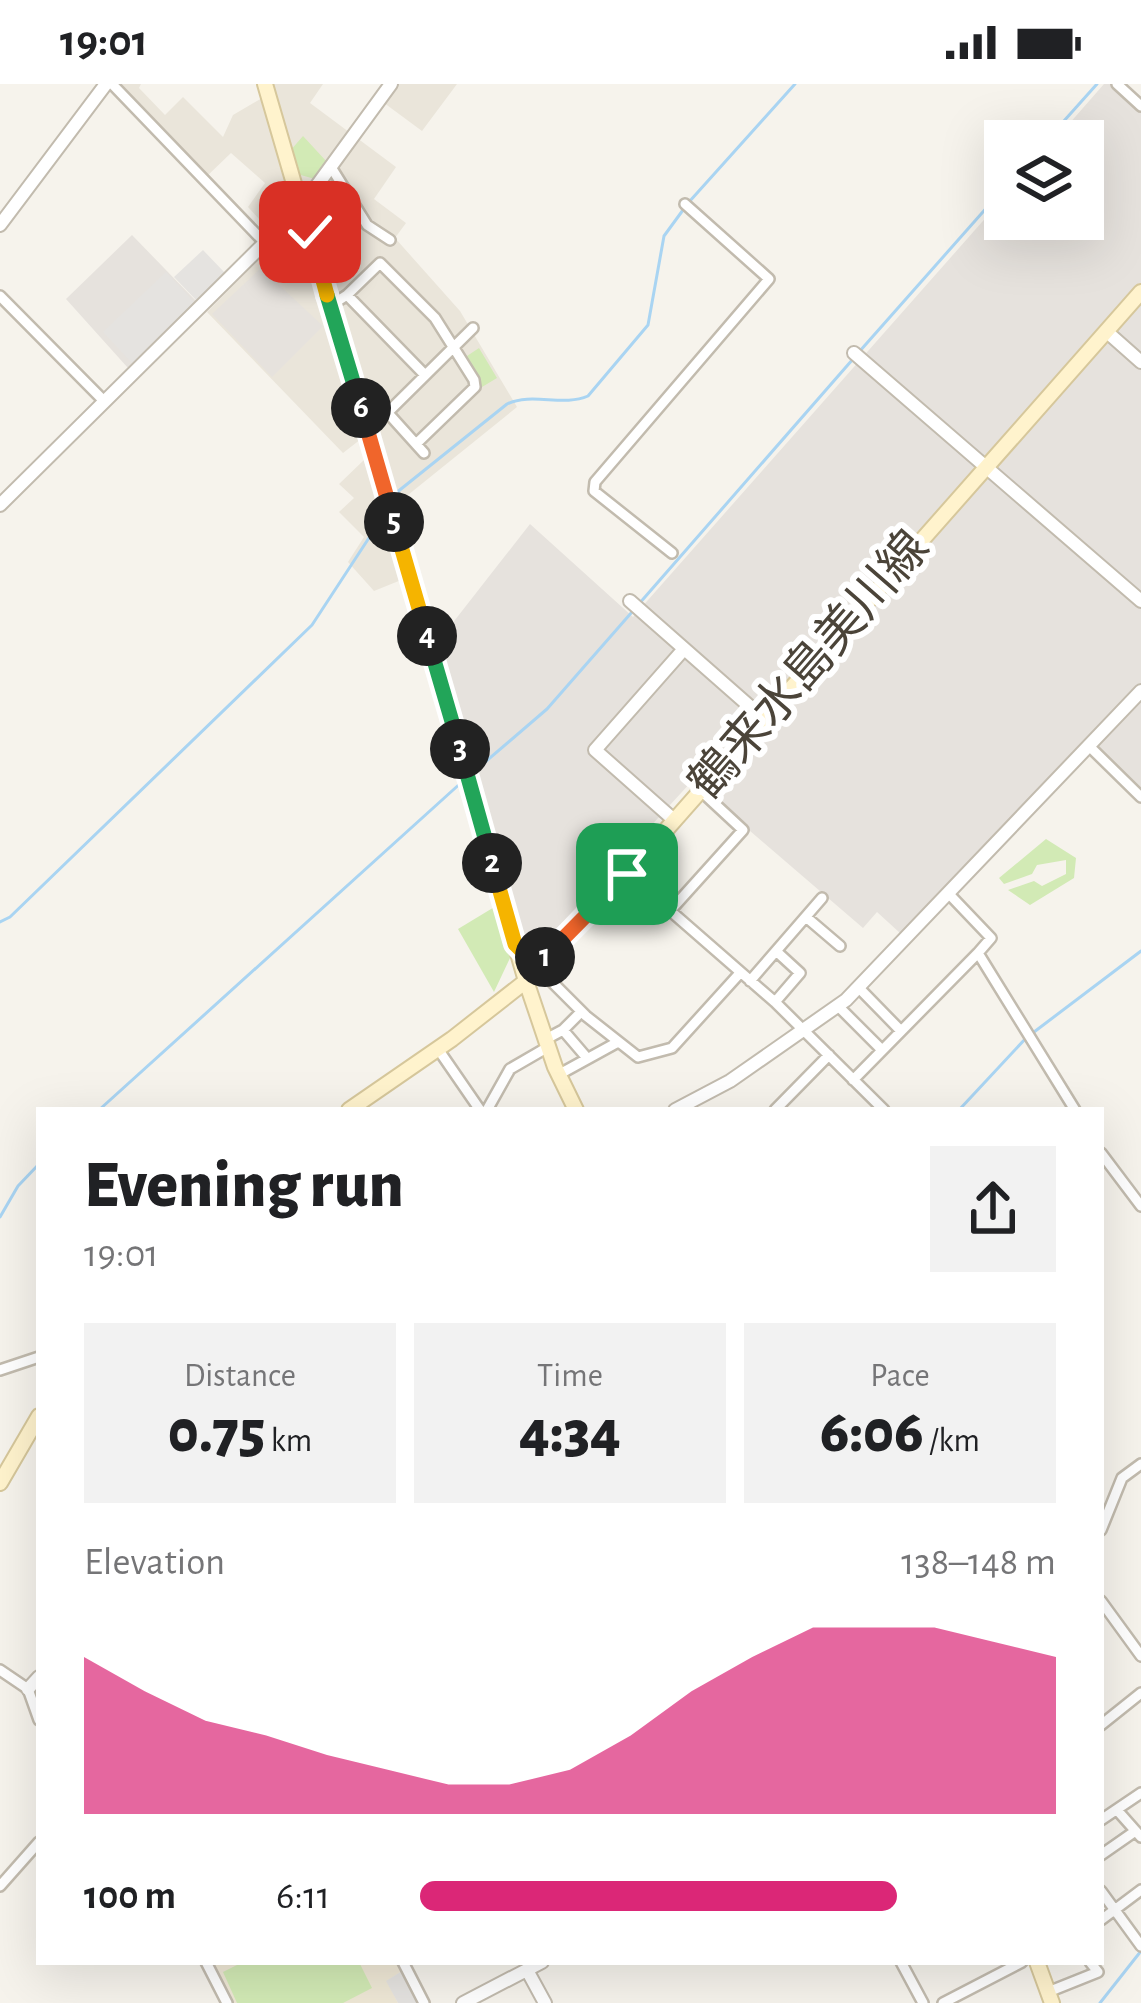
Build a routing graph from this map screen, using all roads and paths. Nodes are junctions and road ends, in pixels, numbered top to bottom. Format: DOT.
graph roads {
  1 [pos="109,84"];
  2 [pos="265,84"];
  3 [pos="391,84"];
  4 [pos="1117,84"];
  5 [pos="1141,106"];
  6 [pos="331,167"];
  7 [pos="302,206"];
  8 [pos="687,206"];
  9 [pos="0,225"];
  10 [pos="390,241"];
  11 [pos="265,243"];
  12 [pos="1141,292"];
  13 [pos="347,295"];
  14 [pos="0,296"];
  15 [pos="330,306"];
  16 [pos="473,328"];
  17 [pos="1106,331"];
  18 [pos="453,346"];
  19 [pos="857,356"];
  20 [pos="1141,362"];
  21 [pos="425,375"];
  22 [pos="104,401"];
  23 [pos="386,412"];
  24 [pos="366,427"];
  25 [pos="986,468"];
  26 [pos="0,506"];
  27 [pos="672,553"];
  28 [pos="1141,601"];
  29 [pos="634,605"];
  30 [pos="684,649"];
  31 [pos="1141,691"];
  32 [pos="764,719"];
  33 [pos="1089,746"];
  34 [pos="700,791"];
  35 [pos="1141,797"];
  36 [pos="674,820"];
  37 [pos="627,874"];
  38 [pos="949,894"];
  39 [pos="822,898"];
  40 [pos="670,911"];
  41 [pos="806,916"];
  42 [pos="515,944"];
  43 [pos="840,946"];
  44 [pos="776,951"];
  45 [pos="978,953"];
  46 [pos="544,962"];
  47 [pos="745,977"];
  48 [pos="526,981"];
  49 [pos="858,987"];
  50 [pos="504,998"];
  51 [pos="775,1002"];
  52 [pos="534,1004"];
  53 [pos="838,1006"];
  54 [pos="581,1012"];
  55 [pos="563,1030"];
  56 [pos="901,1030"];
  57 [pos="804,1031"];
  58 [pos="617,1042"];
  59 [pos="547,1043"];
  60 [pos="438,1049"];
  61 [pos="882,1050"];
  62 [pos="829,1055"];
  63 [pos="587,1058"];
  64 [pos="558,1075"];
  65 [pos="854,1080"];
  66 [pos="353,1107"];
  67 [pos="481,1107"];
  68 [pos="485,1107"];
  69 [pos="574,1107"];
  70 [pos="681,1107"];
  71 [pos="778,1107"];
  72 [pos="881,1107"];
  73 [pos="1073,1107"];
  74 [pos="1104,1157"];
  75 [pos="1141,1206"];
  76 [pos="36,1358"];
  77 [pos="0,1370"];
  78 [pos="36,1421"];
  79 [pos="1141,1464"];
  80 [pos="0,1483"];
  81 [pos="1104,1523"];
  82 [pos="1104,1605"];
  83 [pos="1141,1656"];
  84 [pos="0,1670"];
  85 [pos="36,1680"];
  86 [pos="28,1689"];
  87 [pos="1141,1694"];
  88 [pos="36,1712"];
  89 [pos="1104,1723"];
  90 [pos="1141,1792"];
  91 [pos="1117,1810"];
  92 [pos="1104,1818"];
  93 [pos="1137,1834"];
  94 [pos="36,1845"];
  95 [pos="1104,1853"];
  96 [pos="0,1886"];
  97 [pos="1141,1890"];
  98 [pos="1104,1895"];
  99 [pos="1115,1910"];
  100 [pos="1104,1917"];
  101 [pos="1141,1946"];
  102 [pos="208,1965"];
  103 [pos="405,1965"];
  104 [pos="903,1965"];
  105 [pos="1016,1965"];
  106 [pos="1038,1965"];
  107 [pos="1092,1965"];
  108 [pos="525,1966"];
  109 [pos="1050,1998"];
  110 [pos="227,2003"];
  111 [pos="424,2003"];
  112 [pos="463,2003"];
  113 [pos="545,2003"];
  114 [pos="922,2003"];
  115 [pos="943,2003"];
  1 -- 9 [label="street"];
  1 -- 11 [label="street"];
  2 -- 7 [label="main road"];
  3 -- 6 [label="street"];
  4 -- 5 [label="street"];
  6 -- 7 [label="street"];
  6 -- 10 [label="street"];
  7 -- 11 [label="street"];
  7 -- 15 [label="main road"];
  8 -- 27 [label="street"];
  11 -- 22 [label="street"];
  12 -- 17 [label="main road, 鶴来水島美川線"];
  13 -- 15 [label="street"];
  13 -- 18 [label="street"];
  13 -- 21 [label="street"];
  14 -- 22 [label="street"];
  15 -- 24 [label="main road"];
  16 -- 18 [label="street"];
  17 -- 20 [label="street"];
  17 -- 25 [label="main road, 鶴来水島美川線"];
  18 -- 21 [label="street"];
  18 -- 23 [label="street"];
  19 -- 25 [label="street"];
  21 -- 23 [label="street"];
  22 -- 26 [label="street"];
  23 -- 24 [label="street"];
  24 -- 42 [label="main road"];
  25 -- 28 [label="street"];
  25 -- 32 [label="main road, 鶴来水島美川線"];
  29 -- 30 [label="street"];
  30 -- 32 [label="street"];
  30 -- 36 [label="street"];
  31 -- 33 [label="street"];
  32 -- 34 [label="main road, 鶴来水島美川線"];
  33 -- 35 [label="street"];
  33 -- 38 [label="street"];
  34 -- 36 [label="main road, 鶴来水島美川線"];
  34 -- 40 [label="street"];
  36 -- 37 [label="main road, 鶴来水島美川線"];
  37 -- 40 [label="street"];
  37 -- 46 [label="main road, 鶴来水島美川線"];
  38 -- 45 [label="street"];
  38 -- 49 [label="street"];
  39 -- 41 [label="street"];
  40 -- 47 [label="street"];
  41 -- 43 [label="street"];
  41 -- 44 [label="street"];
  42 -- 46 [label="main road"];
  42 -- 48 [label="main road"];
  44 -- 47 [label="street"];
  44 -- 51 [label="street"];
  45 -- 56 [label="street"];
  45 -- 73 [label="street"];
  46 -- 48 [label="main road, 鶴来水島美川線"];
  46 -- 54 [label="street"];
  47 -- 51 [label="street"];
  47 -- 58 [label="street"];
  48 -- 50 [label="main road, 鶴来水島美川線"];
  48 -- 52 [label="main road"];
  49 -- 53 [label="street"];
  49 -- 56 [label="street"];
  50 -- 52 [label="main road"];
  50 -- 60 [label="main road, 鶴来水島美川線"];
  51 -- 57 [label="street"];
  52 -- 59 [label="main road"];
  53 -- 57 [label="street"];
  53 -- 61 [label="street"];
  54 -- 55 [label="street"];
  54 -- 58 [label="street"];
  55 -- 59 [label="street"];
  55 -- 63 [label="street"];
  56 -- 61 [label="street"];
  57 -- 62 [label="street"];
  57 -- 70 [label="street"];
  58 -- 63 [label="street"];
  59 -- 64 [label="main road"];
  59 -- 68 [label="street"];
  60 -- 66 [label="main road, 鶴来水島美川線"];
  60 -- 67 [label="street"];
  61 -- 65 [label="street"];
  62 -- 65 [label="street"];
  62 -- 71 [label="street"];
  63 -- 64 [label="street"];
  64 -- 69 [label="main road"];
  65 -- 72 [label="street"];
  74 -- 75 [label="street"];
  76 -- 77 [label="street"];
  78 -- 80 [label="main road"];
  79 -- 81 [label="street"];
  82 -- 83 [label="street"];
  84 -- 86 [label="street"];
  85 -- 86 [label="street"];
  86 -- 88 [label="street"];
  87 -- 89 [label="street"];
  90 -- 91 [label="street"];
  91 -- 92 [label="street"];
  91 -- 93 [label="street"];
  93 -- 95 [label="street"];
  94 -- 96 [label="street"];
  97 -- 99 [label="street"];
  98 -- 99 [label="street"];
  99 -- 100 [label="street"];
  99 -- 101 [label="street"];
  102 -- 110 [label="street"];
  103 -- 111 [label="street"];
  104 -- 114 [label="street"];
  105 -- 115 [label="street"];
  106 -- 109 [label="main road"];
  107 -- 109 [label="street"];
  108 -- 112 [label="street"];
  108 -- 113 [label="street"];
}
